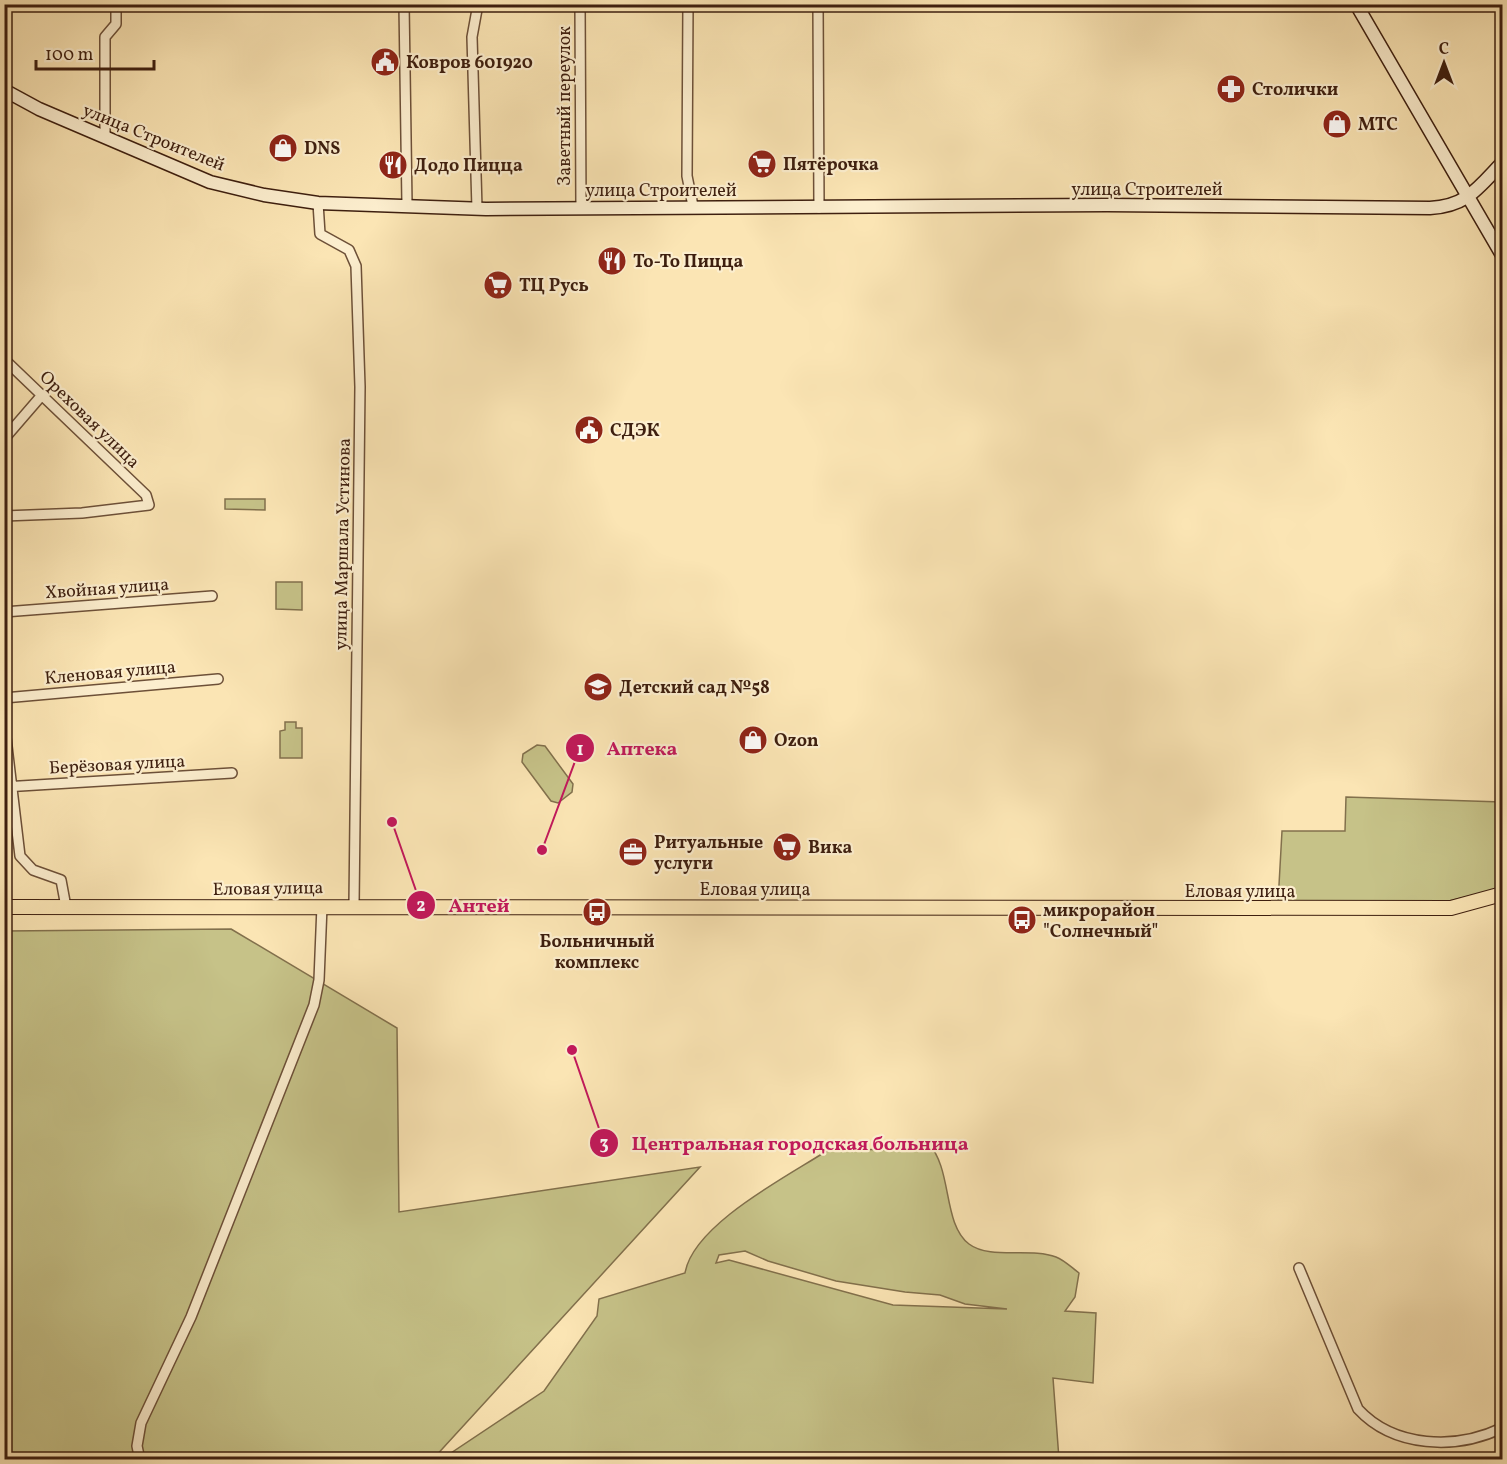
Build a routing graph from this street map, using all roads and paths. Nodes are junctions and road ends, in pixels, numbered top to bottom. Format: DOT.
graph roads {
  1 [pos="116,4"];
  2 [pos="404,4"];
  3 [pos="478,4"];
  4 [pos="580,4"];
  5 [pos="688,4"];
  6 [pos="818,4"];
  7 [pos="1356,4"];
  8 [pos="4,90"];
  9 [pos="105,138"];
  10 [pos="1503,163"];
  11 [pos="1469,197"];
  12 [pos="318,203"];
  13 [pos="407,205"];
  14 [pos="693,206"];
  15 [pos="581,208"];
  16 [pos="819,208"];
  17 [pos="477,209"];
  18 [pos="1503,255"];
  19 [pos="4,359"];
  20 [pos="42,395"];
  21 [pos="4,439"];
  22 [pos="4,516"];
  23 [pos="212,596"];
  24 [pos="4,612"];
  25 [pos="218,679"];
  26 [pos="4,699"];
  27 [pos="4,721"];
  28 [pos="232,773"];
  29 [pos="7,787"];
  30 [pos="1503,894"];
  31 [pos="354,905"];
  32 [pos="322,906"];
  33 [pos="4,907"];
  34 [pos="66,907"];
  35 [pos="1299,1268"];
  36 [pos="1503,1428"];
  37 [pos="140,1460"];
  1 -- 9 [label="street"];
  2 -- 13 [label="street"];
  3 -- 17 [label="street"];
  4 -- 15 [label="street, Заветный переулок"];
  5 -- 14 [label="street"];
  6 -- 16 [label="street"];
  7 -- 11 [label="main road"];
  8 -- 9 [label="main road, улица Строителей"];
  9 -- 12 [label="main road, улица Строителей"];
  10 -- 11 [label="main road, улица Строителей"];
  11 -- 16 [label="main road, улица Строителей"];
  11 -- 18 [label="main road"];
  12 -- 13 [label="main road, улица Строителей"];
  12 -- 31 [label="street, улица Маршала Устинова"];
  13 -- 17 [label="main road, улица Строителей"];
  14 -- 15 [label="main road, улица Строителей"];
  14 -- 16 [label="main road, улица Строителей"];
  15 -- 17 [label="main road, улица Строителей"];
  19 -- 20 [label="street, Ореховая улица"];
  20 -- 21 [label="street"];
  20 -- 22 [label="street, Ореховая улица"];
  23 -- 24 [label="street, Хвойная улица"];
  25 -- 26 [label="street, Кленовая улица"];
  27 -- 29 [label="street"];
  28 -- 29 [label="street, Берёзовая улица"];
  29 -- 34 [label="street"];
  30 -- 31 [label="main road, Еловая улица"];
  31 -- 32 [label="main road, Еловая улица"];
  32 -- 34 [label="main road, Еловая улица"];
  32 -- 37 [label="street"];
  33 -- 34 [label="main road, Еловая улица"];
  35 -- 36 [label="street"];
}
